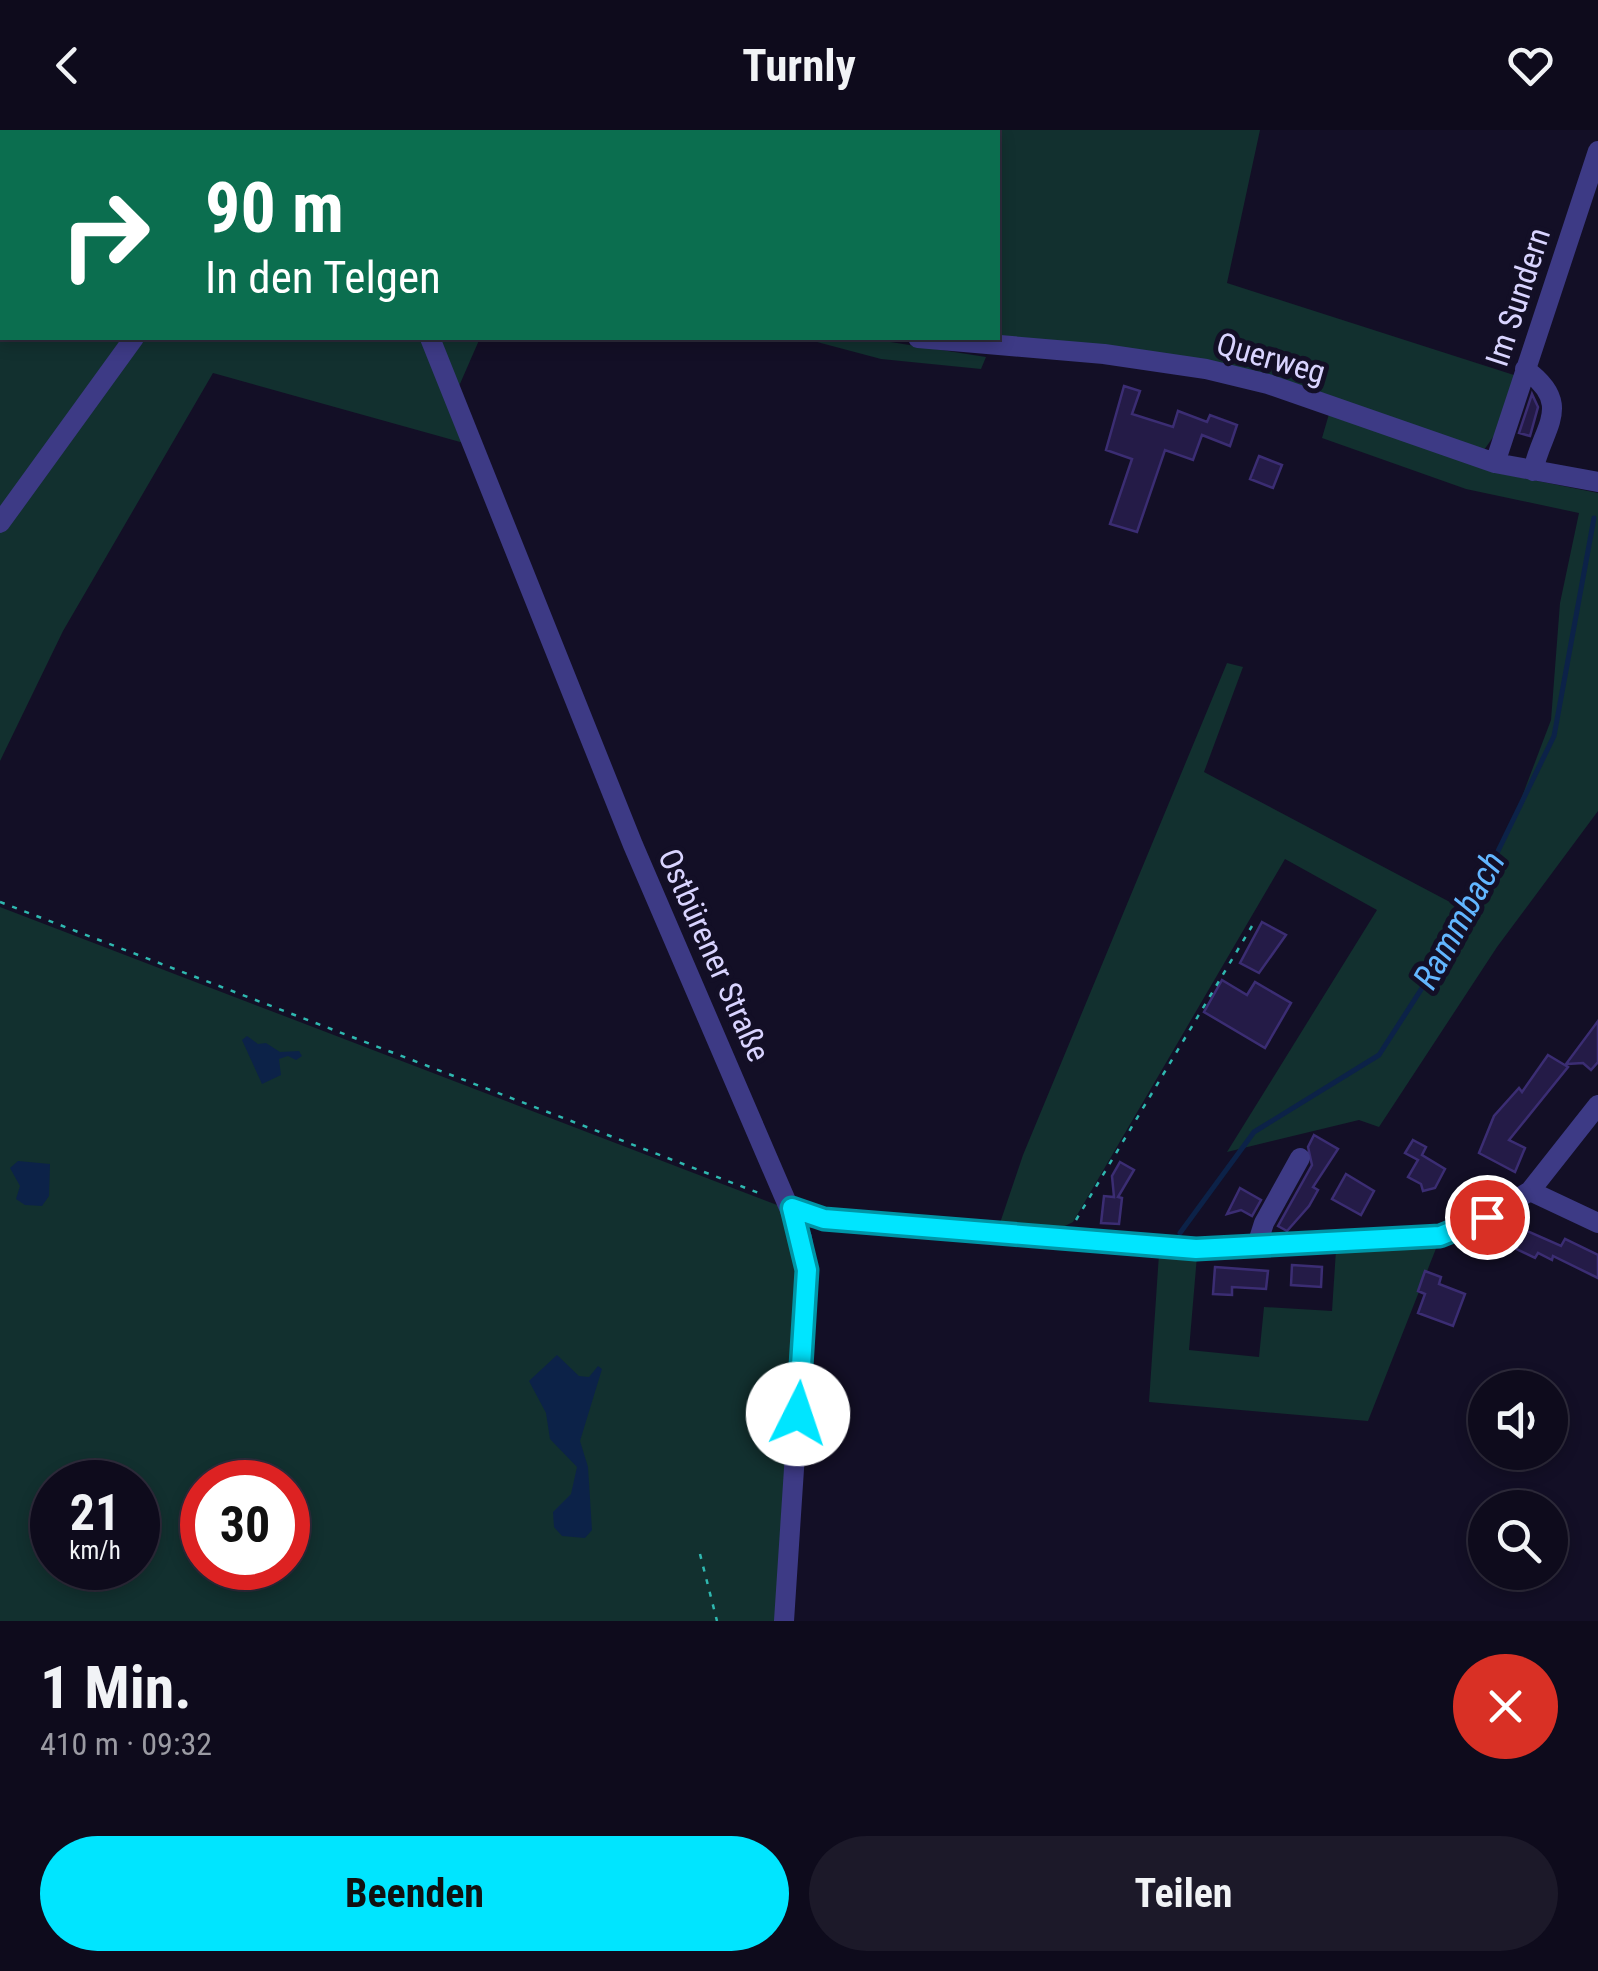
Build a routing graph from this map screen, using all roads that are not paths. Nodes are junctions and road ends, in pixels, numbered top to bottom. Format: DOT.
graph roads {
  1 [pos="1598,151"];
  2 [pos="133,340"];
  3 [pos="431,340"];
  4 [pos="941,340"];
  5 [pos="1525,369"];
  6 [pos="1496,463"];
  7 [pos="1533,472"];
  8 [pos="1598,482"];
  9 [pos="0,524"];
  10 [pos="1598,1104"];
  11 [pos="1300,1158"];
  12 [pos="1530,1191"];
  13 [pos="792,1208"];
  14 [pos="1598,1222"];
  15 [pos="1257,1245"];
  16 [pos="784,1621"];
  1 -- 5 [label="street, Im Sundern"];
  2 -- 9 [label="street"];
  3 -- 13 [label="street, Ostbürener Straße"];
  4 -- 6 [label="street, Querweg"];
  5 -- 6 [label="street, Im Sundern"];
  5 -- 7 [label="street"];
  6 -- 7 [label="street, Querweg"];
  7 -- 8 [label="street, Querweg"];
  10 -- 12 [label="street"];
  11 -- 15 [label="street"];
  12 -- 14 [label="street"];
  12 -- 15 [label="street"];
  13 -- 15 [label="street"];
  13 -- 16 [label="street, Ostbürener Straße"];
}
